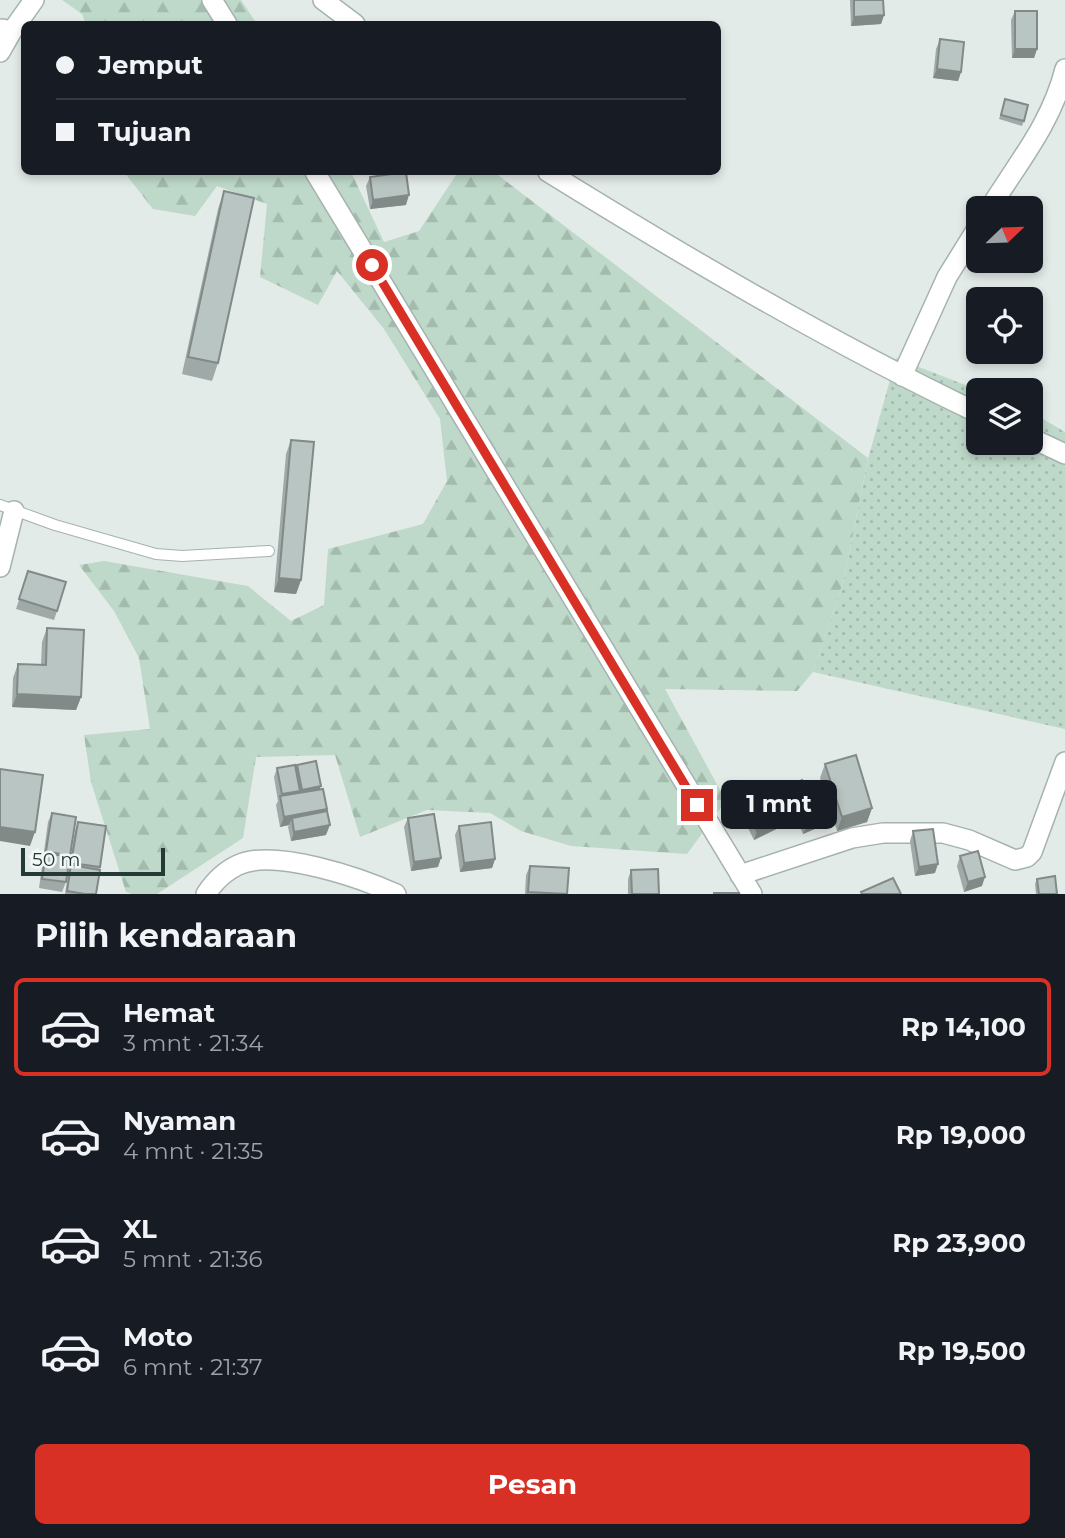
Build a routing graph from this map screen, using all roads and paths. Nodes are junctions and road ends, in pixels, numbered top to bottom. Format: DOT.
graph roads {
  1 [pos="34,0"];
  2 [pos="212,0"];
  3 [pos="323,0"];
  4 [pos="225,21"];
  5 [pos="351,21"];
  6 [pos="6,30"];
  7 [pos="0,52"];
  8 [pos="1065,69"];
  9 [pos="317,175"];
  10 [pos="553,175"];
  11 [pos="998,196"];
  12 [pos="966,246"];
  13 [pos="902,376"];
  14 [pos="966,407"];
  15 [pos="1043,444"];
  16 [pos="1065,454"];
  17 [pos="7,508"];
  18 [pos="269,551"];
  19 [pos="0,567"];
  20 [pos="1065,762"];
  21 [pos="740,875"];
  22 [pos="206,894"];
  23 [pos="396,894"];
  24 [pos="752,894"];
  1 -- 6 [label="street"];
  2 -- 4 [label="street"];
  3 -- 5 [label="street"];
  6 -- 7 [label="street"];
  8 -- 11 [label="street"];
  9 -- 21 [label="street"];
  10 -- 13 [label="street"];
  12 -- 13 [label="street"];
  13 -- 14 [label="street"];
  15 -- 16 [label="street"];
  17 -- 18 [label="lane"];
  17 -- 19 [label="street"];
  20 -- 21 [label="street"];
  21 -- 24 [label="street"];
  22 -- 23 [label="street"];
}
